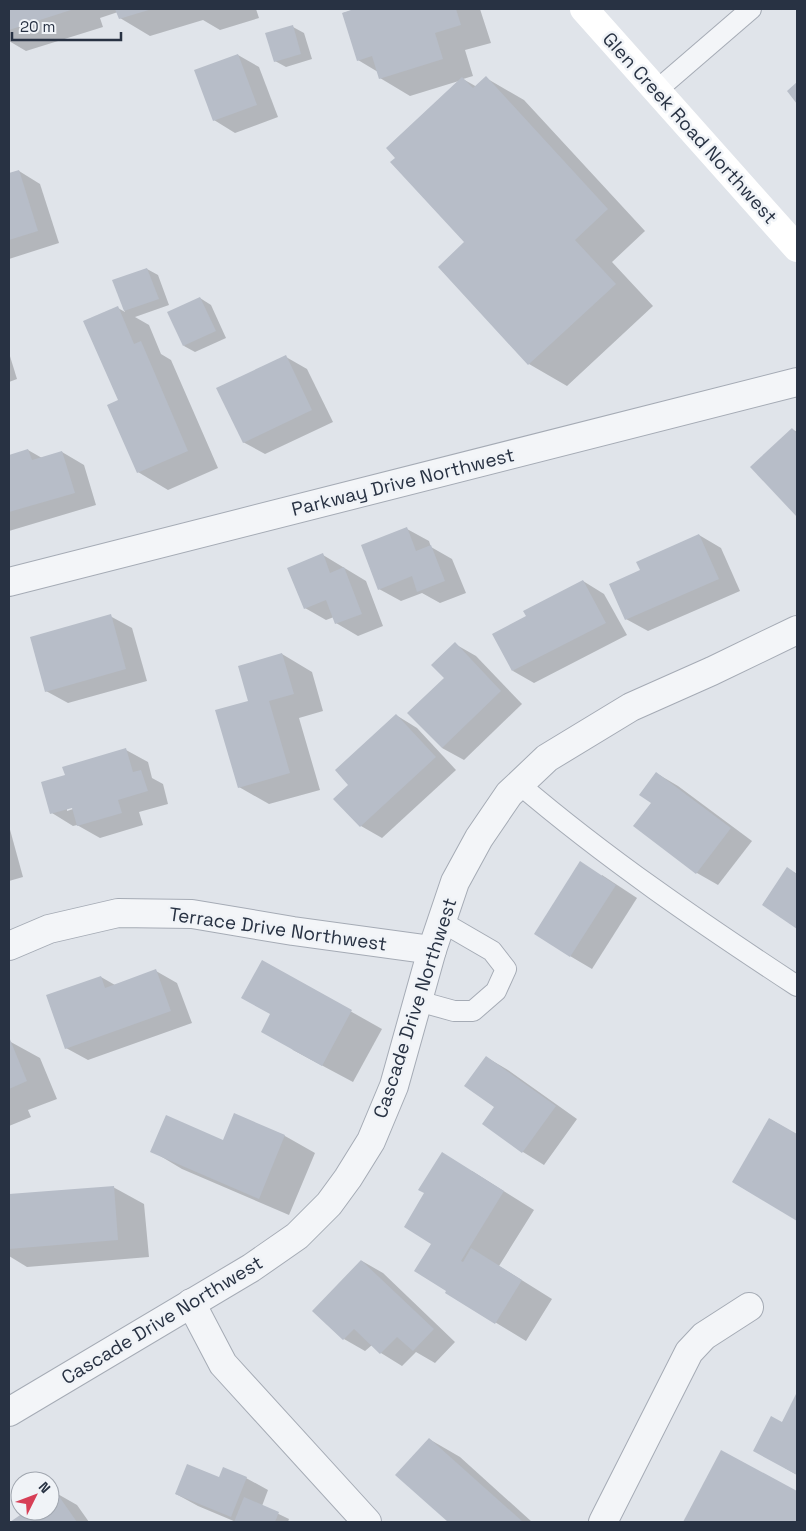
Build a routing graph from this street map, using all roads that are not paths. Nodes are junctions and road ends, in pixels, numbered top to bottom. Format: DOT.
graph roads {
  1 [pos="584,9"];
  2 [pos="751,9"];
  3 [pos="657,90"];
  4 [pos="797,248"];
  5 [pos="797,382"];
  6 [pos="9,582"];
  7 [pos="797,630"];
  8 [pos="519,784"];
  9 [pos="442,922"];
  10 [pos="9,946"];
  11 [pos="432,950"];
  12 [pos="797,986"];
  13 [pos="418,1000"];
  14 [pos="191,1303"];
  15 [pos="749,1307"];
  16 [pos="9,1412"];
  17 [pos="367,1522"];
  18 [pos="603,1522"];
  1 -- 3 [label="main road, Glen Creek Road Northwest"];
  2 -- 3 [label="lane"];
  3 -- 4 [label="main road, Glen Creek Road Northwest"];
  5 -- 6 [label="street, Parkway Drive Northwest"];
  7 -- 8 [label="street, Cascade Drive Northwest"];
  8 -- 9 [label="street, Cascade Drive Northwest"];
  8 -- 12 [label="lane"];
  9 -- 11 [label="street, Cascade Drive Northwest"];
  9 -- 13 [label="lane"];
  10 -- 11 [label="street, Terrace Drive Northwest"];
  11 -- 13 [label="street, Cascade Drive Northwest"];
  13 -- 14 [label="street, Cascade Drive Northwest"];
  14 -- 16 [label="street, Cascade Drive Northwest"];
  14 -- 17 [label="street"];
  15 -- 18 [label="street"];
}
